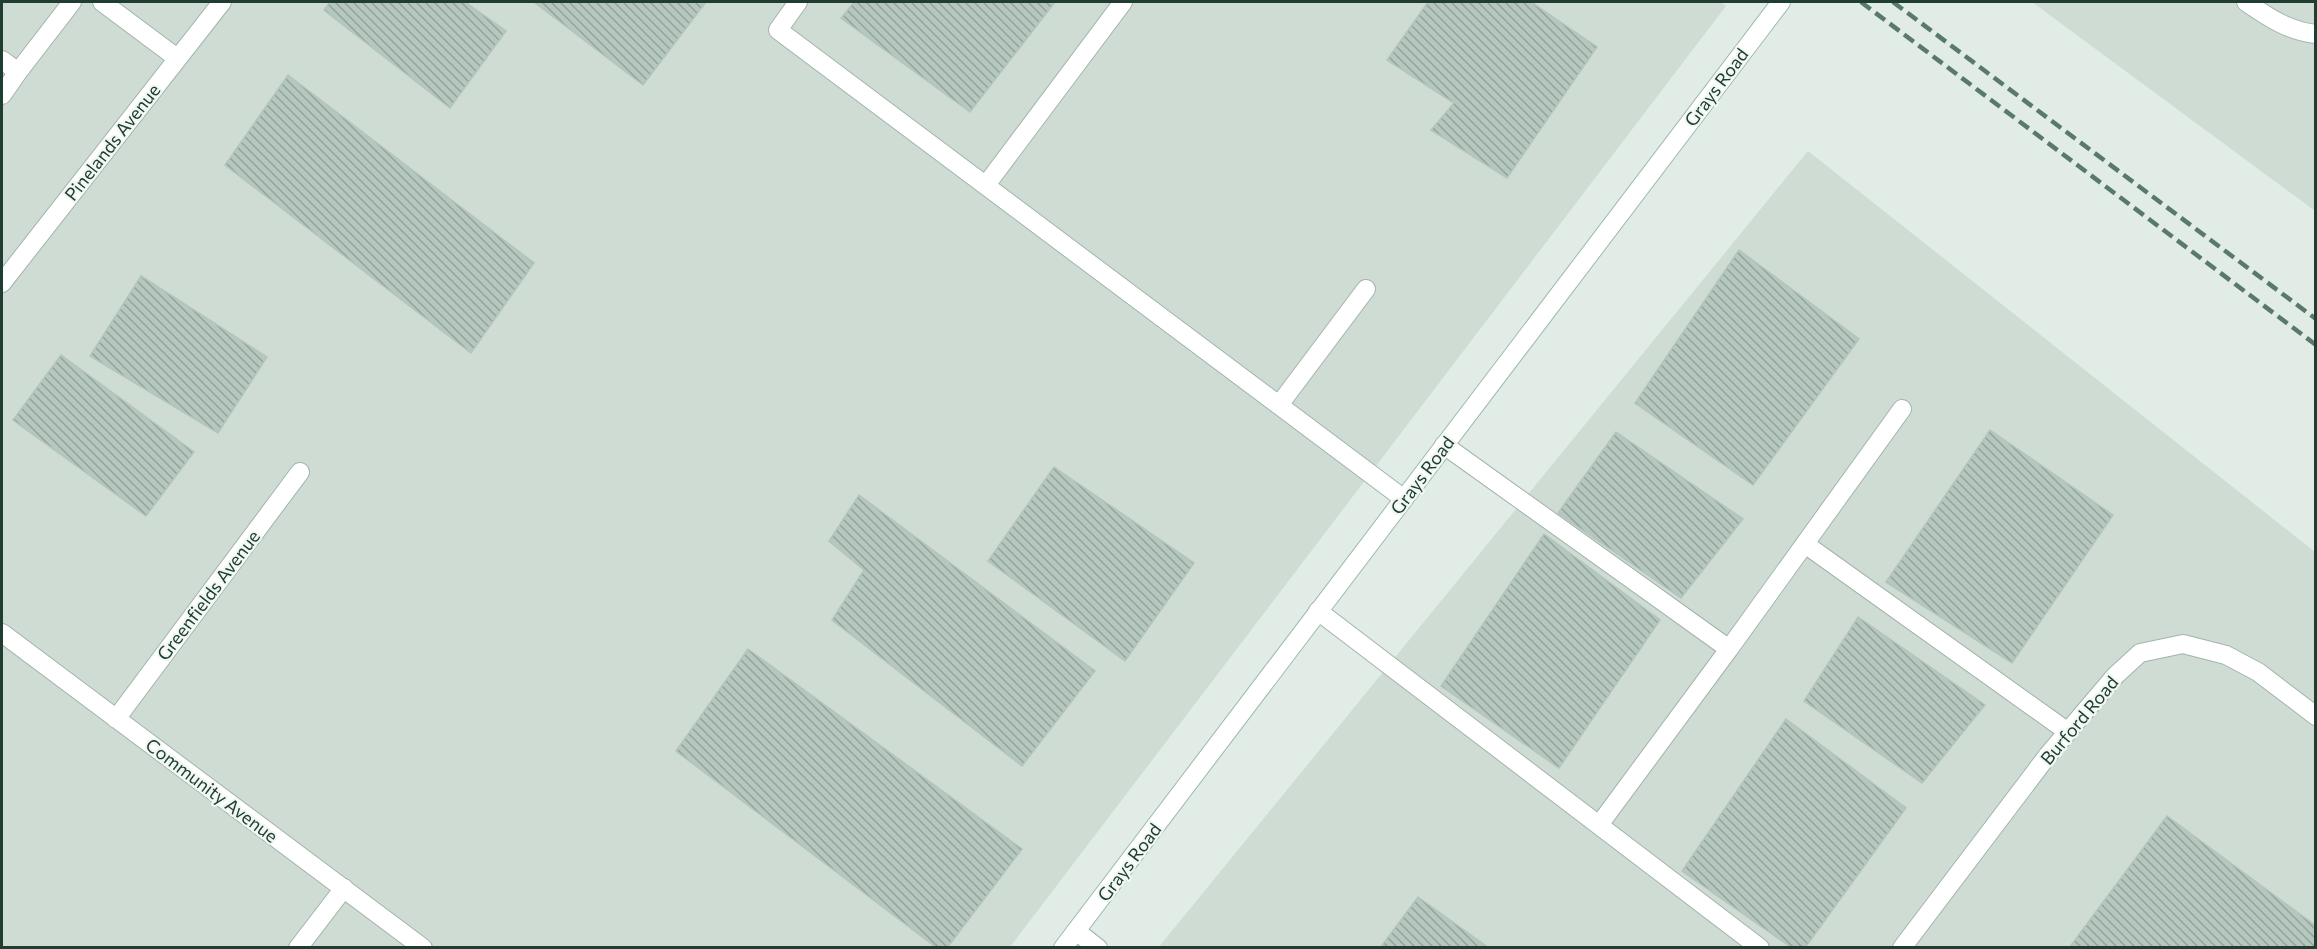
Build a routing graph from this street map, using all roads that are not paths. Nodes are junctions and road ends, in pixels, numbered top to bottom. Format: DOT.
graph roads {
  1 [pos="72,2"];
  2 [pos="102,2"];
  3 [pos="222,2"];
  4 [pos="798,2"];
  5 [pos="1122,2"];
  6 [pos="1781,2"];
  7 [pos="2246,2"];
  8 [pos="2316,34"];
  9 [pos="177,58"];
  10 [pos="2,60"];
  11 [pos="18,72"];
  12 [pos="2,95"];
  13 [pos="986,185"];
  14 [pos="3,279"];
  15 [pos="1366,289"];
  16 [pos="1280,405"];
  17 [pos="1902,410"];
  18 [pos="1444,445"];
  19 [pos="300,472"];
  20 [pos="1404,499"];
  21 [pos="1805,544"];
  22 [pos="1318,611"];
  23 [pos="2,633"];
  24 [pos="1729,649"];
  25 [pos="2316,716"];
  26 [pos="116,719"];
  27 [pos="2068,732"];
  28 [pos="1599,825"];
  29 [pos="344,888"];
  30 [pos="1076,931"];
  31 [pos="298,948"];
  32 [pos="423,948"];
  33 [pos="1064,948"];
  34 [pos="1098,948"];
  35 [pos="1760,948"];
  36 [pos="1902,948"];
  1 -- 11 [label="street"];
  2 -- 9 [label="street"];
  3 -- 9 [label="street, Pinelands Avenue"];
  4 -- 13 [label="street"];
  5 -- 13 [label="street"];
  6 -- 18 [label="street, Grays Road"];
  7 -- 8 [label="street"];
  9 -- 14 [label="street, Pinelands Avenue"];
  10 -- 11 [label="street"];
  11 -- 12 [label="street"];
  13 -- 16 [label="street"];
  15 -- 16 [label="street"];
  16 -- 20 [label="street"];
  17 -- 21 [label="street"];
  18 -- 20 [label="street, Grays Road"];
  18 -- 24 [label="street"];
  19 -- 26 [label="street, Greenfields Avenue"];
  20 -- 22 [label="street, Grays Road"];
  21 -- 24 [label="street"];
  21 -- 27 [label="street"];
  22 -- 28 [label="street"];
  22 -- 30 [label="street, Grays Road"];
  23 -- 26 [label="street, Community Avenue"];
  24 -- 28 [label="street"];
  25 -- 27 [label="street, Burford Road"];
  26 -- 29 [label="street, Community Avenue"];
  27 -- 36 [label="street, Burford Road"];
  28 -- 35 [label="street"];
  29 -- 31 [label="street"];
  29 -- 32 [label="street, Community Avenue"];
  30 -- 33 [label="street, Grays Road"];
  30 -- 34 [label="street"];
}
